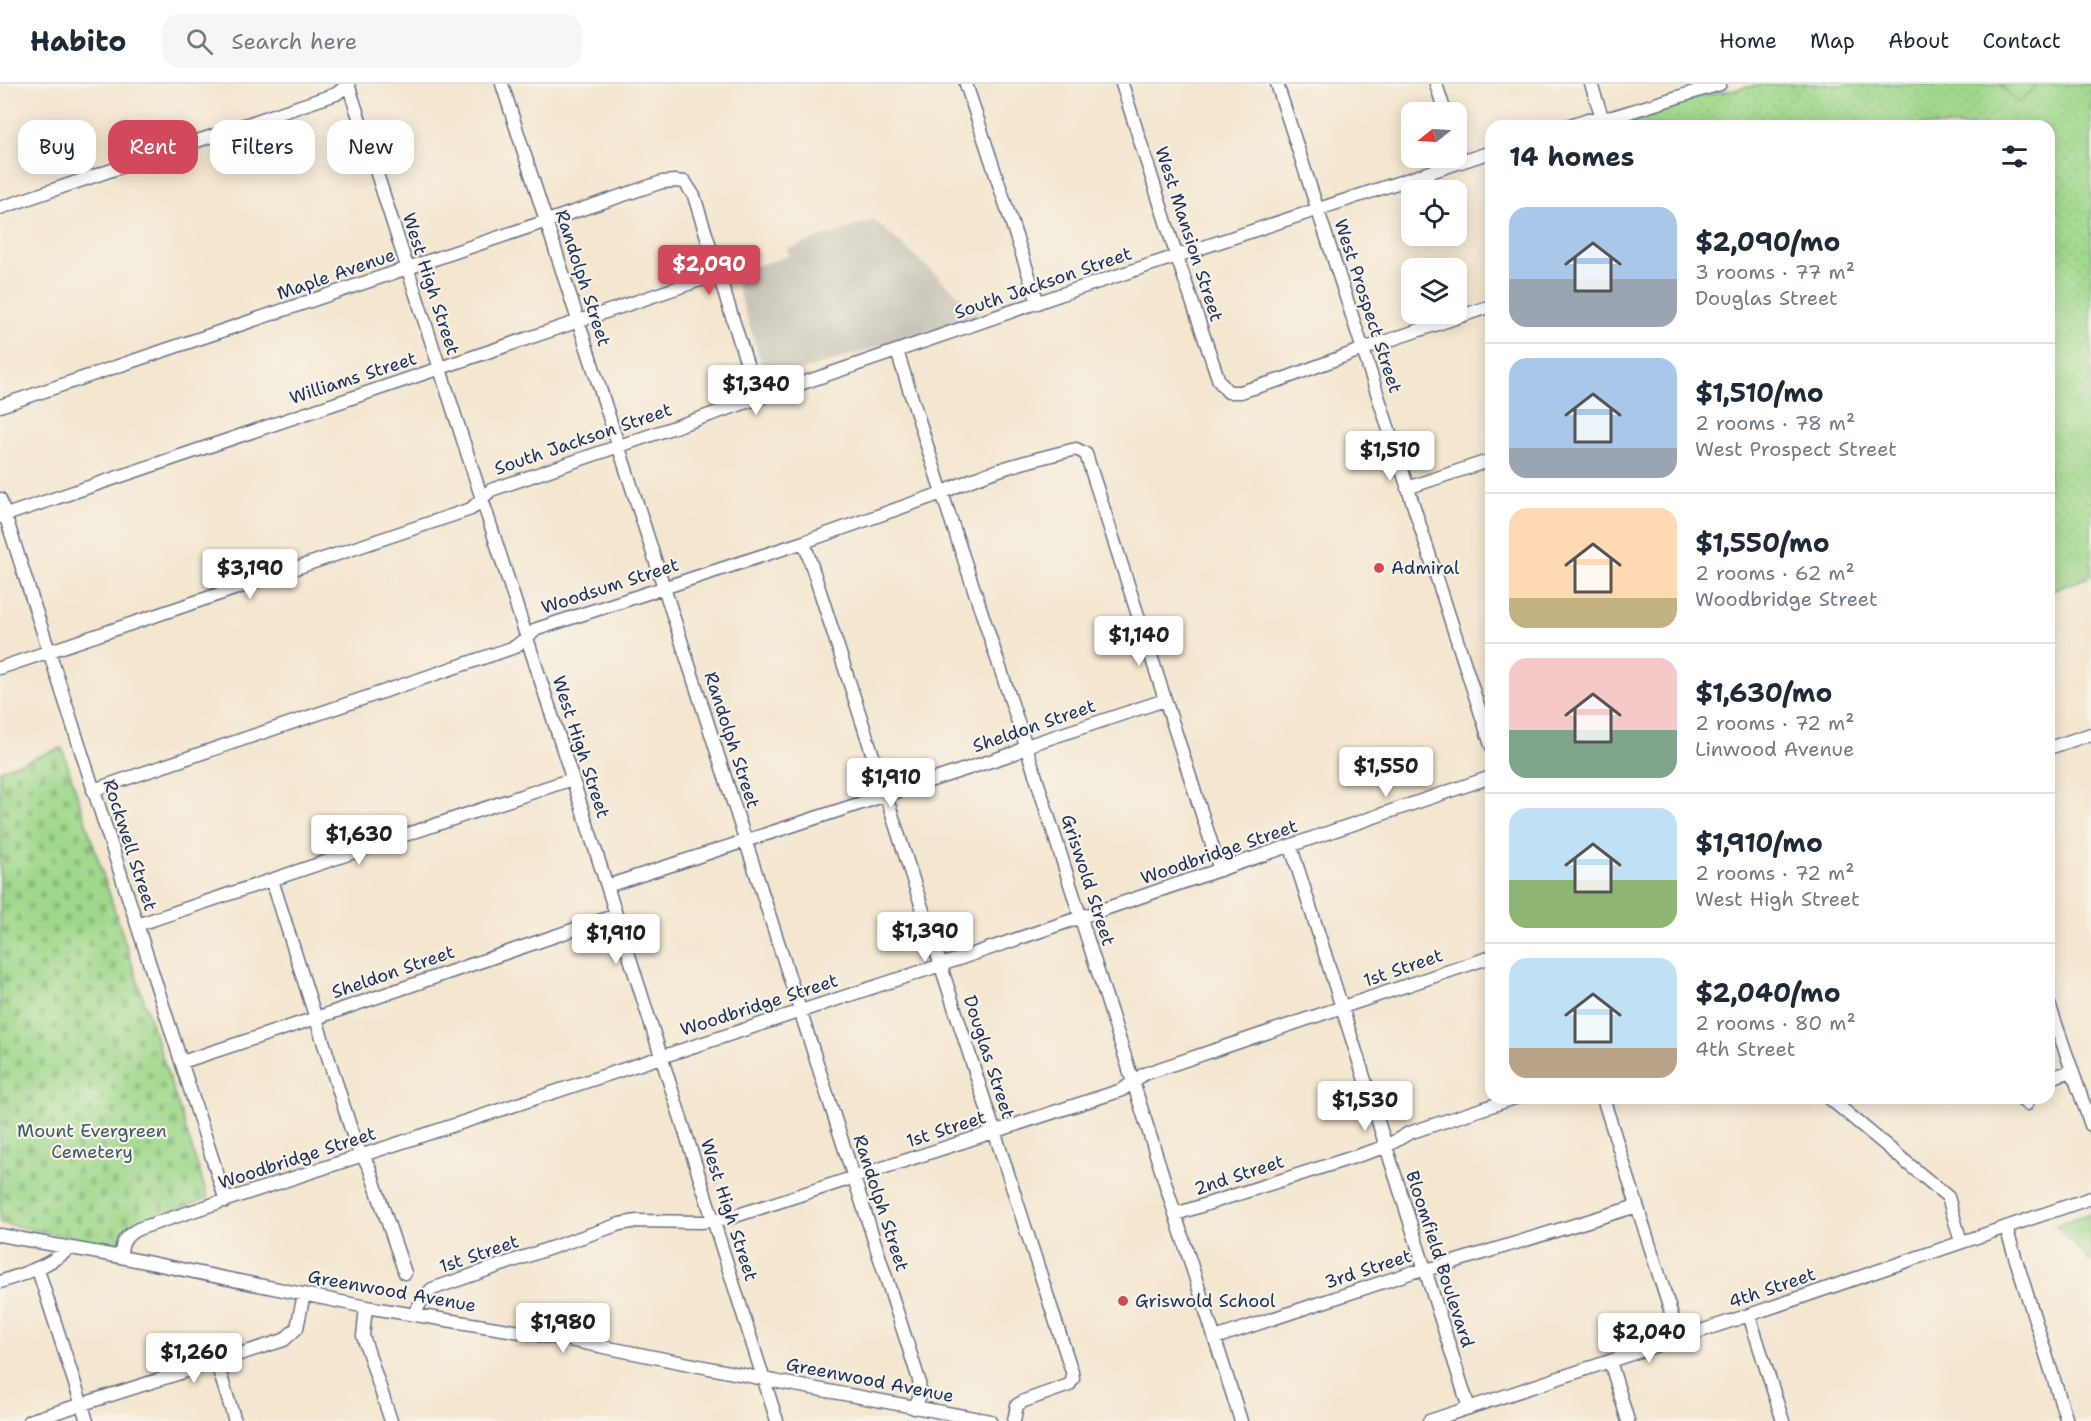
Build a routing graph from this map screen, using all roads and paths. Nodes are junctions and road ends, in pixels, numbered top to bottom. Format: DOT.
graph roads {
  1 [pos="348,84"];
  2 [pos="502,84"];
  3 [pos="966,84"];
  4 [pos="1122,84"];
  5 [pos="1277,84"];
  6 [pos="1436,84"];
  7 [pos="1591,84"];
  8 [pos="1720,84"];
  9 [pos="1442,102"];
  10 [pos="1602,120"];
  11 [pos="1607,120"];
  12 [pos="1485,154"];
  13 [pos="1467,160"];
  14 [pos="1443,168"];
  15 [pos="0,208"];
  16 [pos="1317,209"];
  17 [pos="546,221"];
  18 [pos="1177,257"];
  19 [pos="407,269"];
  20 [pos="718,274"];
  21 [pos="1038,303"];
  22 [pos="1485,308"];
  23 [pos="579,321"];
  24 [pos="1363,349"];
  25 [pos="897,351"];
  26 [pos="439,368"];
  27 [pos="758,399"];
  28 [pos="0,406"];
  29 [pos="618,446"];
  30 [pos="1485,462"];
  31 [pos="1407,488"];
  32 [pos="942,494"];
  33 [pos="0,499"];
  34 [pos="482,500"];
  35 [pos="2,516"];
  36 [pos="804,542"];
  37 [pos="664,588"];
  38 [pos="527,637"];
  39 [pos="48,652"];
  40 [pos="0,668"];
  41 [pos="1165,700"];
  42 [pos="1485,727"];
  43 [pos="2091,734"];
  44 [pos="2055,745"];
  45 [pos="1026,746"];
  46 [pos="572,779"];
  47 [pos="1485,779"];
  48 [pos="93,790"];
  49 [pos="886,795"];
  50 [pos="746,841"];
  51 [pos="1291,847"];
  52 [pos="1220,870"];
  53 [pos="272,880"];
  54 [pos="607,886"];
  55 [pos="616,915"];
  56 [pos="1081,917"];
  57 [pos="137,925"];
  58 [pos="1485,959"];
  59 [pos="941,965"];
  60 [pos="1342,1008"];
  61 [pos="801,1011"];
  62 [pos="315,1018"];
  63 [pos="2055,1034"];
  64 [pos="661,1056"];
  65 [pos="182,1062"];
  66 [pos="2072,1071"];
  67 [pos="2055,1076"];
  68 [pos="1134,1082"];
  69 [pos="1497,1104"];
  70 [pos="1605,1104"];
  71 [pos="1836,1104"];
  72 [pos="2091,1125"];
  73 [pos="995,1132"];
  74 [pos="1385,1147"];
  75 [pos="363,1155"];
  76 [pos="854,1178"];
  77 [pos="2091,1198"];
  78 [pos="226,1201"];
  79 [pos="1637,1206"];
  80 [pos="1176,1214"];
  81 [pos="713,1220"];
  82 [pos="2006,1228"];
  83 [pos="0,1235"];
  84 [pos="1960,1242"];
  85 [pos="70,1248"];
  86 [pos="121,1257"];
  87 [pos="1425,1269"];
  88 [pos="38,1270"];
  89 [pos="405,1273"];
  90 [pos="0,1282"];
  91 [pos="304,1294"];
  92 [pos="366,1307"];
  93 [pos="414,1314"];
  94 [pos="1749,1315"];
  95 [pos="1215,1338"];
  96 [pos="1679,1338"];
  97 [pos="216,1361"];
  98 [pos="1610,1361"];
  99 [pos="764,1378"];
  100 [pos="82,1404"];
  101 [pos="914,1408"];
  102 [pos="1469,1408"];
  103 [pos="29,1421"];
  104 [pos="87,1421"];
  105 [pos="235,1421"];
  106 [pos="391,1421"];
  107 [pos="777,1421"];
  108 [pos="990,1421"];
  109 [pos="1014,1421"];
  110 [pos="1241,1421"];
  111 [pos="1429,1421"];
  112 [pos="1628,1421"];
  113 [pos="1783,1421"];
  114 [pos="2067,1421"];
  1 -- 15 [label="street"];
  1 -- 19 [label="street, West High Street"];
  2 -- 17 [label="street, Randolph Street"];
  3 -- 21 [label="street"];
  4 -- 18 [label="street, West Mansion Street"];
  5 -- 16 [label="street, West Prospect Street"];
  6 -- 9 [label="street"];
  7 -- 10 [label="street"];
  8 -- 11 [label="street"];
  12 -- 13 [label="street, South Jackson Street"];
  14 -- 16 [label="street, South Jackson Street"];
  16 -- 18 [label="street, South Jackson Street"];
  16 -- 24 [label="street, West Prospect Street"];
  17 -- 19 [label="street, Maple Avenue"];
  17 -- 20 [label="street, Maple Avenue"];
  17 -- 23 [label="street, Randolph Street"];
  18 -- 21 [label="street, South Jackson Street"];
  18 -- 24 [label="street, West Mansion Street"];
  19 -- 26 [label="street, West High Street"];
  19 -- 28 [label="street, Maple Avenue"];
  20 -- 23 [label="street, Williams Street"];
  20 -- 27 [label="street"];
  21 -- 25 [label="street, South Jackson Street"];
  22 -- 24 [label="street"];
  23 -- 26 [label="street, Williams Street"];
  23 -- 29 [label="street, Randolph Street"];
  24 -- 31 [label="street, West Prospect Street"];
  25 -- 27 [label="street, South Jackson Street"];
  25 -- 32 [label="street, Griswold Street"];
  26 -- 34 [label="street, West High Street"];
  26 -- 35 [label="street, Williams Street"];
  27 -- 29 [label="street, South Jackson Street"];
  29 -- 34 [label="street, South Jackson Street"];
  29 -- 37 [label="street, Randolph Street"];
  30 -- 31 [label="street"];
  31 -- 42 [label="street, West Prospect Street"];
  32 -- 36 [label="street, Woodsum Street"];
  32 -- 41 [label="street, Woodsum Street"];
  32 -- 45 [label="street, Griswold Street"];
  33 -- 35 [label="street, Rockwell Street"];
  34 -- 38 [label="street, West High Street"];
  34 -- 39 [label="street, South Jackson Street"];
  35 -- 39 [label="street, Rockwell Street"];
  36 -- 37 [label="street, Woodsum Street"];
  36 -- 49 [label="street, Douglas Street"];
  37 -- 38 [label="street, Woodsum Street"];
  37 -- 50 [label="street, Randolph Street"];
  38 -- 46 [label="street, West High Street"];
  38 -- 48 [label="street, Woodsum Street"];
  39 -- 40 [label="street, South Jackson Street"];
  39 -- 48 [label="street, Rockwell Street"];
  41 -- 45 [label="street, Sheldon Street"];
  41 -- 52 [label="street"];
  43 -- 44 [label="street"];
  45 -- 49 [label="street, Sheldon Street"];
  45 -- 56 [label="street, Griswold Street"];
  46 -- 53 [label="street"];
  46 -- 54 [label="street, West High Street"];
  47 -- 51 [label="street, Woodbridge Street"];
  48 -- 57 [label="street, Rockwell Street"];
  49 -- 50 [label="street, Sheldon Street"];
  49 -- 59 [label="street, Douglas Street"];
  50 -- 54 [label="street, Sheldon Street"];
  50 -- 61 [label="street, Randolph Street"];
  51 -- 52 [label="street, Woodbridge Street"];
  51 -- 60 [label="street, Bloomfield Boulevard"];
  52 -- 56 [label="street, Woodbridge Street"];
  53 -- 57 [label="street"];
  53 -- 62 [label="street"];
  54 -- 55 [label="street, West High Street"];
  55 -- 62 [label="street, Sheldon Street"];
  55 -- 64 [label="street, West High Street"];
  56 -- 59 [label="street, Woodbridge Street"];
  56 -- 68 [label="street, Griswold Street"];
  57 -- 65 [label="street, Rockwell Street"];
  58 -- 60 [label="street, 1st Street"];
  59 -- 61 [label="street, Woodbridge Street"];
  59 -- 73 [label="street, Douglas Street"];
  60 -- 68 [label="street, 1st Street"];
  60 -- 74 [label="street, Bloomfield Boulevard"];
  61 -- 64 [label="street, Woodbridge Street"];
  61 -- 76 [label="street, Randolph Street"];
  62 -- 65 [label="street, Sheldon Street"];
  62 -- 75 [label="street"];
  63 -- 66 [label="street"];
  64 -- 75 [label="street, Woodbridge Street"];
  64 -- 81 [label="street, West High Street"];
  65 -- 78 [label="street, Rockwell Street"];
  66 -- 67 [label="street"];
  66 -- 72 [label="street"];
  68 -- 73 [label="street, 1st Street"];
  68 -- 80 [label="street, Griswold Street"];
  69 -- 74 [label="street, 2nd Street"];
  70 -- 79 [label="street"];
  71 -- 84 [label="street"];
  73 -- 76 [label="street, 1st Street"];
  73 -- 109 [label="street, Douglas Street"];
  74 -- 80 [label="street, 2nd Street"];
  74 -- 87 [label="street, Bloomfield Boulevard"];
  75 -- 78 [label="street, Woodbridge Street"];
  75 -- 89 [label="street"];
  76 -- 81 [label="street, 1st Street"];
  76 -- 101 [label="street, Randolph Street"];
  77 -- 82 [label="street, 4th Street"];
  78 -- 86 [label="street, Woodbridge Street"];
  79 -- 87 [label="street, 3rd Street"];
  79 -- 96 [label="street"];
  80 -- 95 [label="street, Griswold Street"];
  81 -- 93 [label="street, 1st Street"];
  81 -- 99 [label="street, West High Street"];
  82 -- 84 [label="street, 4th Street"];
  82 -- 114 [label="street"];
  83 -- 85 [label="street, Greenwood Avenue"];
  84 -- 94 [label="street, 4th Street"];
  85 -- 86 [label="street, Greenwood Avenue"];
  85 -- 88 [label="street"];
  86 -- 91 [label="street, Greenwood Avenue"];
  87 -- 95 [label="street, 3rd Street"];
  87 -- 102 [label="street, Bloomfield Boulevard"];
  88 -- 90 [label="street"];
  88 -- 100 [label="street"];
  91 -- 92 [label="street, Greenwood Avenue"];
  91 -- 97 [label="street"];
  92 -- 93 [label="street, Greenwood Avenue"];
  92 -- 106 [label="street"];
  93 -- 99 [label="street, Greenwood Avenue"];
  94 -- 96 [label="street, 4th Street"];
  94 -- 113 [label="street"];
  95 -- 110 [label="street, Griswold Street"];
  96 -- 98 [label="street, 4th Street"];
  97 -- 100 [label="street"];
  97 -- 105 [label="street"];
  98 -- 102 [label="street, 4th Street"];
  98 -- 112 [label="street"];
  99 -- 101 [label="street, Greenwood Avenue"];
  99 -- 107 [label="street, West High Street"];
  100 -- 103 [label="street"];
  100 -- 104 [label="street"];
  101 -- 108 [label="street, Greenwood Avenue"];
  102 -- 111 [label="street, 4th Street"];
}
